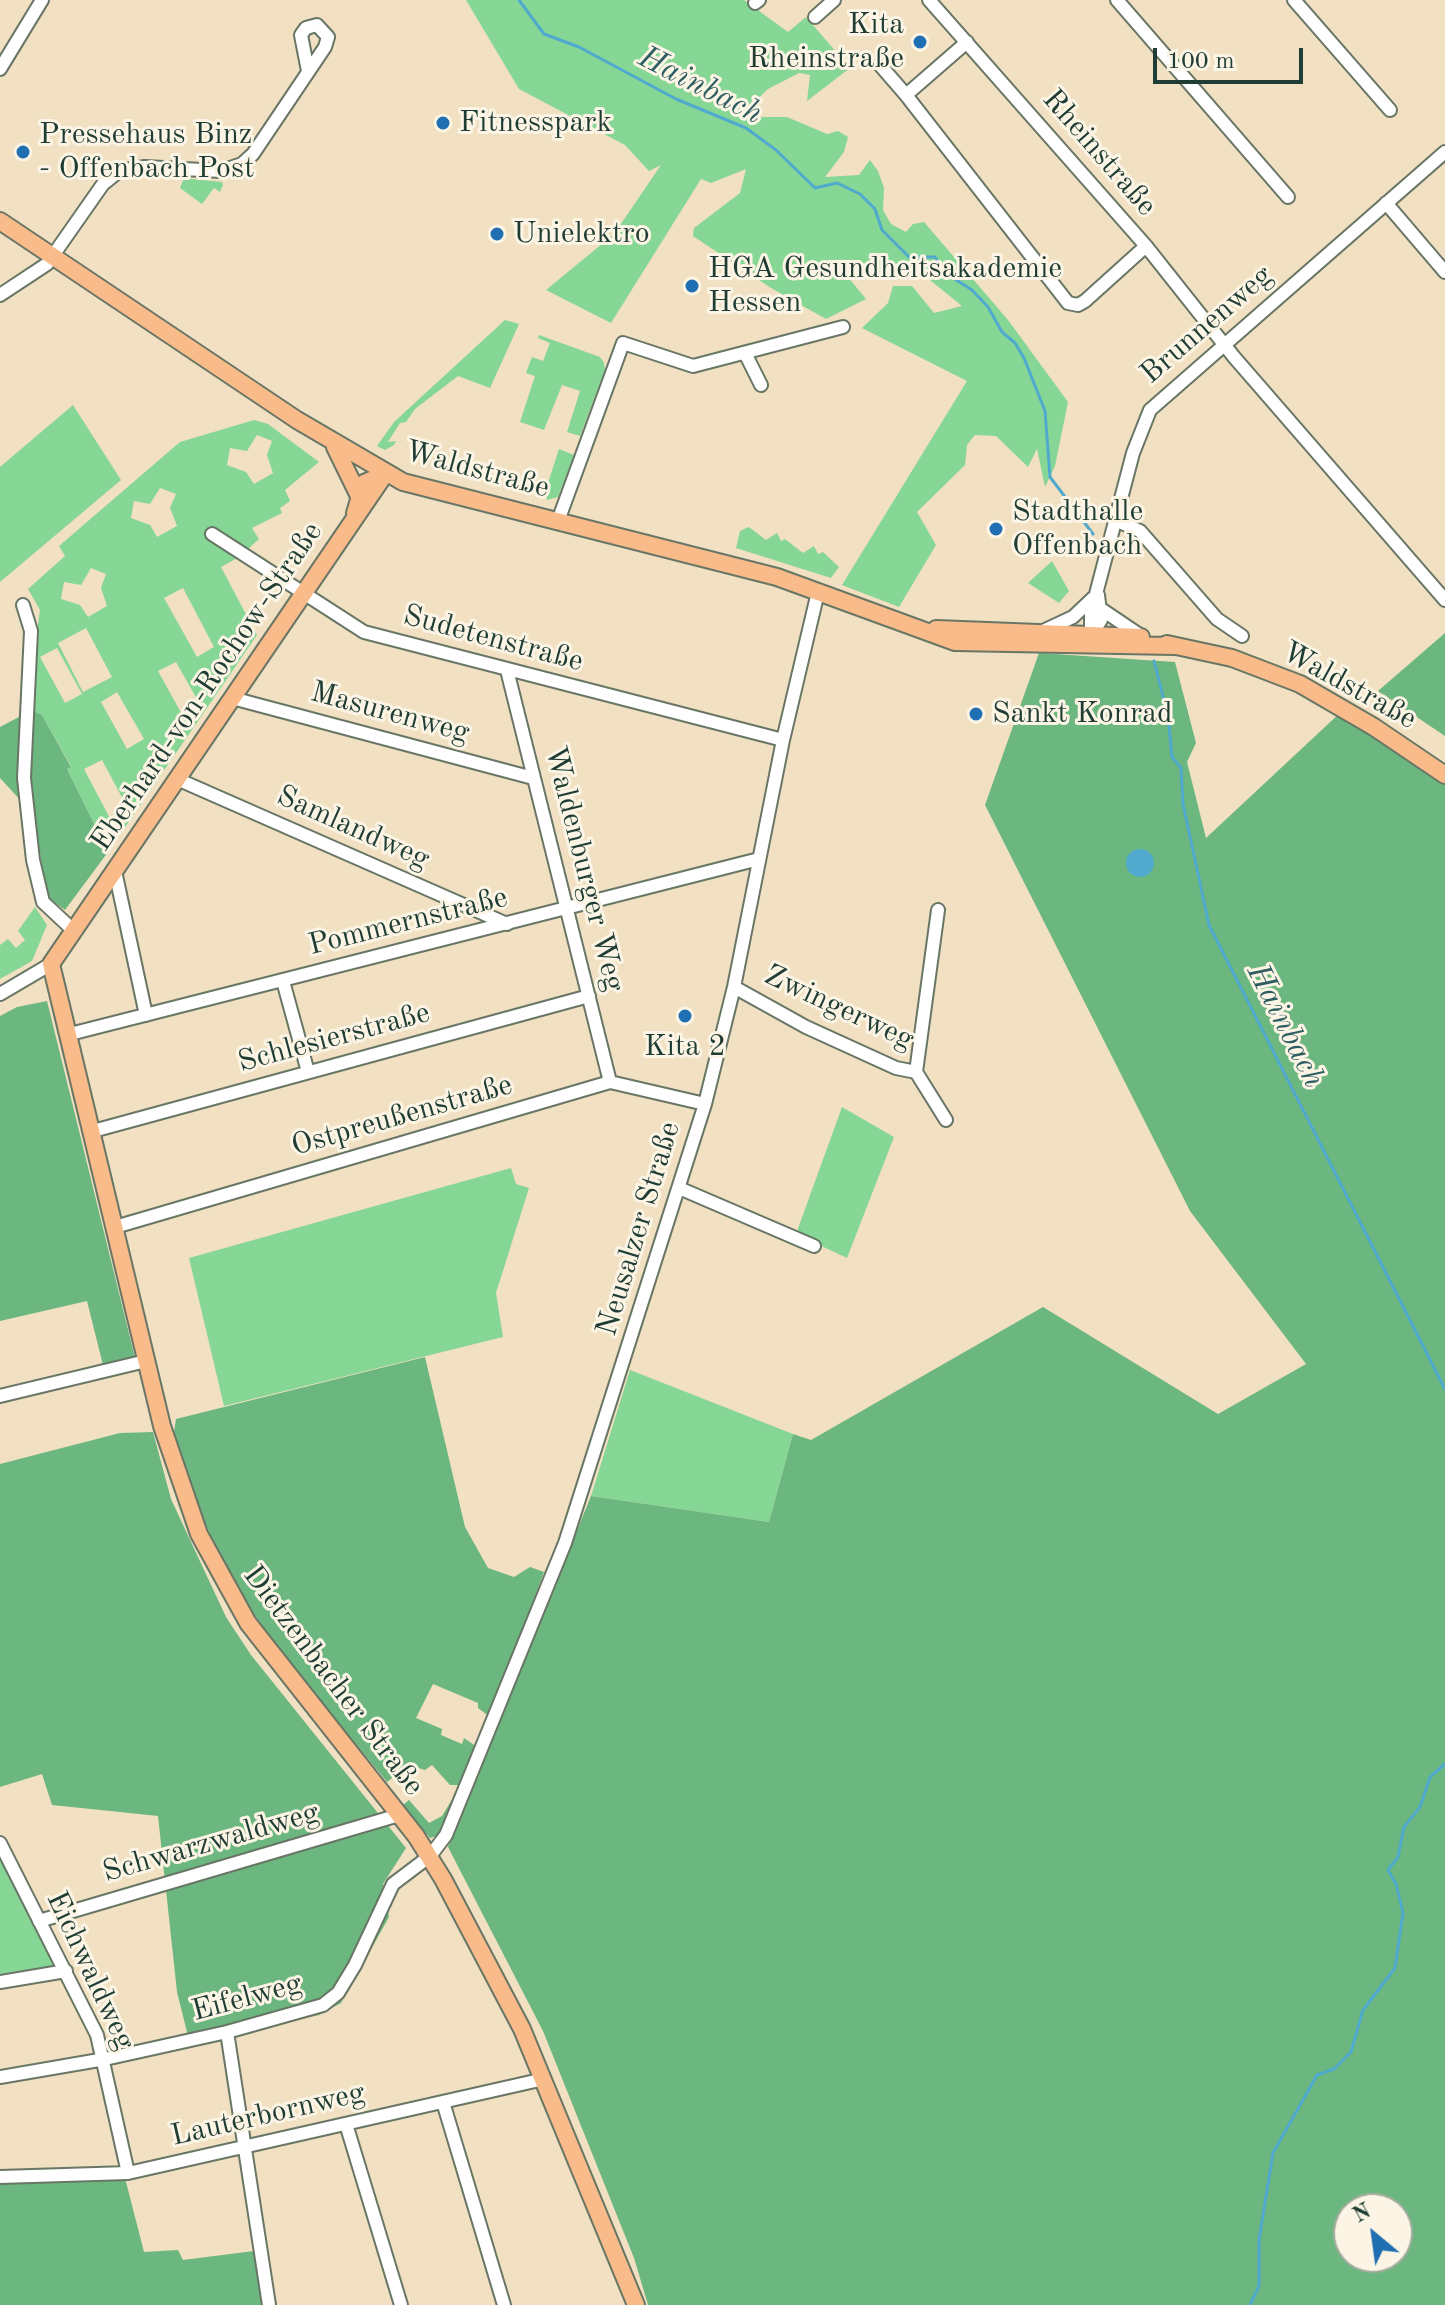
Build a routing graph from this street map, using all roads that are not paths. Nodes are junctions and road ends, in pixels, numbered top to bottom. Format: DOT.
graph roads {
  1 [pos="42,0"];
  2 [pos="834,0"];
  3 [pos="929,0"];
  4 [pos="1117,0"];
  5 [pos="1294,0"];
  6 [pos="815,17"];
  7 [pos="967,42"];
  8 [pos="880,65"];
  9 [pos="0,69"];
  10 [pos="308,71"];
  11 [pos="906,95"];
  12 [pos="1390,110"];
  13 [pos="1445,152"];
  14 [pos="1288,197"];
  15 [pos="1386,203"];
  16 [pos="0,221"];
  17 [pos="1146,246"];
  18 [pos="53,257"];
  19 [pos="1445,272"];
  20 [pos="0,295"];
  21 [pos="843,327"];
  22 [pos="1225,344"];
  23 [pos="745,353"];
  24 [pos="761,385"];
  25 [pos="332,442"];
  26 [pos="385,474"];
  27 [pos="358,494"];
  28 [pos="1115,520"];
  29 [pos="558,521"];
  30 [pos="353,522"];
  31 [pos="212,534"];
  32 [pos="818,592"];
  33 [pos="1098,592"];
  34 [pos="303,595"];
  35 [pos="1445,600"];
  36 [pos="23,605"];
  37 [pos="1101,609"];
  38 [pos="903,624"];
  39 [pos="1042,632"];
  40 [pos="1242,636"];
  41 [pos="1144,638"];
  42 [pos="1097,639"];
  43 [pos="1174,646"];
  44 [pos="507,670"];
  45 [pos="232,698"];
  46 [pos="783,740"];
  47 [pos="1445,775"];
  48 [pos="533,778"];
  49 [pos="177,779"];
  50 [pos="759,859"];
  51 [pos="115,871"];
  52 [pos="567,909"];
  53 [pos="938,910"];
  54 [pos="507,924"];
  55 [pos="74,931"];
  56 [pos="51,964"];
  57 [pos="283,981"];
  58 [pos="734,987"];
  59 [pos="0,994"];
  60 [pos="589,996"];
  61 [pos="146,1015"];
  62 [pos="70,1034"];
  63 [pos="308,1072"];
  64 [pos="916,1072"];
  65 [pos="610,1082"];
  66 [pos="705,1104"];
  67 [pos="946,1120"];
  68 [pos="93,1131"];
  69 [pos="679,1188"];
  70 [pos="115,1227"];
  71 [pos="814,1246"];
  72 [pos="146,1361"];
  73 [pos="0,1396"];
  74 [pos="399,1815"];
  75 [pos="0,1843"];
  76 [pos="430,1856"];
  77 [pos="39,1921"];
  78 [pos="66,1971"];
  79 [pos="0,1982"];
  80 [pos="227,2032"];
  81 [pos="105,2059"];
  82 [pos="0,2077"];
  83 [pos="544,2079"];
  84 [pos="443,2102"];
  85 [pos="346,2124"];
  86 [pos="243,2148"];
  87 [pos="128,2173"];
  88 [pos="0,2177"];
  89 [pos="269,2305"];
  90 [pos="401,2305"];
  91 [pos="504,2305"];
  92 [pos="636,2305"];
  1 -- 9 [label="street"];
  2 -- 6 [label="street"];
  3 -- 7 [label="street, Rheinstraße"];
  4 -- 14 [label="street"];
  5 -- 12 [label="street"];
  7 -- 11 [label="street"];
  7 -- 17 [label="street, Rheinstraße"];
  8 -- 11 [label="street"];
  10 -- 18 [label="street"];
  11 -- 17 [label="street"];
  13 -- 15 [label="street, Brunnenweg"];
  15 -- 19 [label="street"];
  15 -- 22 [label="street, Brunnenweg"];
  16 -- 18 [label="main road, Waldstraße"];
  17 -- 22 [label="street, Rheinstraße"];
  18 -- 20 [label="street"];
  18 -- 25 [label="main road, Waldstraße"];
  21 -- 23 [label="street"];
  22 -- 28 [label="street, Brunnenweg"];
  22 -- 35 [label="street, Rheinstraße"];
  23 -- 24 [label="street"];
  23 -- 29 [label="street"];
  25 -- 26 [label="main road, Waldstraße"];
  25 -- 27 [label="main road"];
  26 -- 27 [label="main road"];
  26 -- 29 [label="main road, Waldstraße"];
  26 -- 30 [label="main road, Eberhard-von-Rochow-Straße"];
  27 -- 30 [label="main road"];
  28 -- 33 [label="street, Brunnenweg"];
  28 -- 40 [label="street"];
  29 -- 32 [label="main road, Waldstraße"];
  30 -- 34 [label="main road, Eberhard-von-Rochow-Straße"];
  31 -- 34 [label="street, Sudetenstraße"];
  32 -- 38 [label="main road, Waldstraße"];
  32 -- 46 [label="street, Neusalzer Straße"];
  33 -- 37 [label="street"];
  33 -- 39 [label="street"];
  33 -- 42 [label="street, Brunnenweg"];
  34 -- 44 [label="street, Sudetenstraße"];
  34 -- 45 [label="main road, Eberhard-von-Rochow-Straße"];
  36 -- 55 [label="street"];
  37 -- 41 [label="street"];
  37 -- 42 [label="street"];
  38 -- 39 [label="main road, Waldstraße"];
  38 -- 42 [label="main road, Waldstraße"];
  39 -- 42 [label="main road, Waldstraße"];
  41 -- 42 [label="main road, Waldstraße"];
  41 -- 43 [label="main road, Waldstraße"];
  42 -- 43 [label="main road, Waldstraße"];
  43 -- 47 [label="main road, Waldstraße"];
  44 -- 46 [label="street, Sudetenstraße"];
  44 -- 48 [label="street, Waldenburger Weg"];
  45 -- 48 [label="street, Masurenweg"];
  45 -- 49 [label="main road, Eberhard-von-Rochow-Straße"];
  46 -- 50 [label="street, Neusalzer Straße"];
  48 -- 52 [label="street, Waldenburger Weg"];
  49 -- 51 [label="main road, Eberhard-von-Rochow-Straße"];
  49 -- 54 [label="street, Samlandweg"];
  50 -- 52 [label="street, Pommernstraße"];
  50 -- 58 [label="street, Neusalzer Straße"];
  51 -- 55 [label="main road, Eberhard-von-Rochow-Straße"];
  51 -- 61 [label="street"];
  52 -- 54 [label="street, Pommernstraße"];
  52 -- 60 [label="street, Waldenburger Weg"];
  53 -- 64 [label="street"];
  54 -- 57 [label="street, Pommernstraße"];
  55 -- 56 [label="main road, Eberhard-von-Rochow-Straße"];
  56 -- 59 [label="street, Eberhard-von-Rochow-Straße"];
  56 -- 62 [label="main road, Dietzenbacher Straße"];
  57 -- 61 [label="street, Pommernstraße"];
  57 -- 63 [label="street"];
  58 -- 64 [label="street, Zwingerweg"];
  58 -- 66 [label="street, Neusalzer Straße"];
  60 -- 63 [label="street, Schlesierstraße"];
  60 -- 65 [label="street, Waldenburger Weg"];
  61 -- 62 [label="street, Pommernstraße"];
  62 -- 68 [label="main road, Dietzenbacher Straße"];
  63 -- 68 [label="street, Schlesierstraße"];
  64 -- 67 [label="street, Zwingerweg"];
  65 -- 66 [label="street, Ostpreußenstraße"];
  65 -- 70 [label="street, Ostpreußenstraße"];
  66 -- 69 [label="street, Neusalzer Straße"];
  68 -- 70 [label="main road, Dietzenbacher Straße"];
  69 -- 71 [label="street"];
  69 -- 76 [label="street, Neusalzer Straße"];
  70 -- 72 [label="main road, Dietzenbacher Straße"];
  72 -- 73 [label="street"];
  72 -- 74 [label="main road, Dietzenbacher Straße"];
  74 -- 76 [label="main road, Dietzenbacher Straße"];
  74 -- 77 [label="street, Schwarzwaldweg"];
  75 -- 77 [label="street, Eichwaldweg"];
  76 -- 80 [label="street, Eifelweg"];
  76 -- 83 [label="main road, Dietzenbacher Straße"];
  77 -- 78 [label="street, Eichwaldweg"];
  78 -- 79 [label="street"];
  78 -- 81 [label="street, Eichwaldweg"];
  80 -- 81 [label="street, Eifelweg"];
  80 -- 86 [label="street"];
  81 -- 82 [label="street, Eifelweg"];
  81 -- 87 [label="street, Eichwaldweg"];
  83 -- 84 [label="street, Lauterbornweg"];
  83 -- 92 [label="main road, Dietzenbacher Straße"];
  84 -- 85 [label="street, Lauterbornweg"];
  84 -- 91 [label="street"];
  85 -- 86 [label="street, Lauterbornweg"];
  85 -- 90 [label="street"];
  86 -- 87 [label="street, Lauterbornweg"];
  86 -- 89 [label="street"];
  87 -- 88 [label="street, Lauterbornweg"];
}
